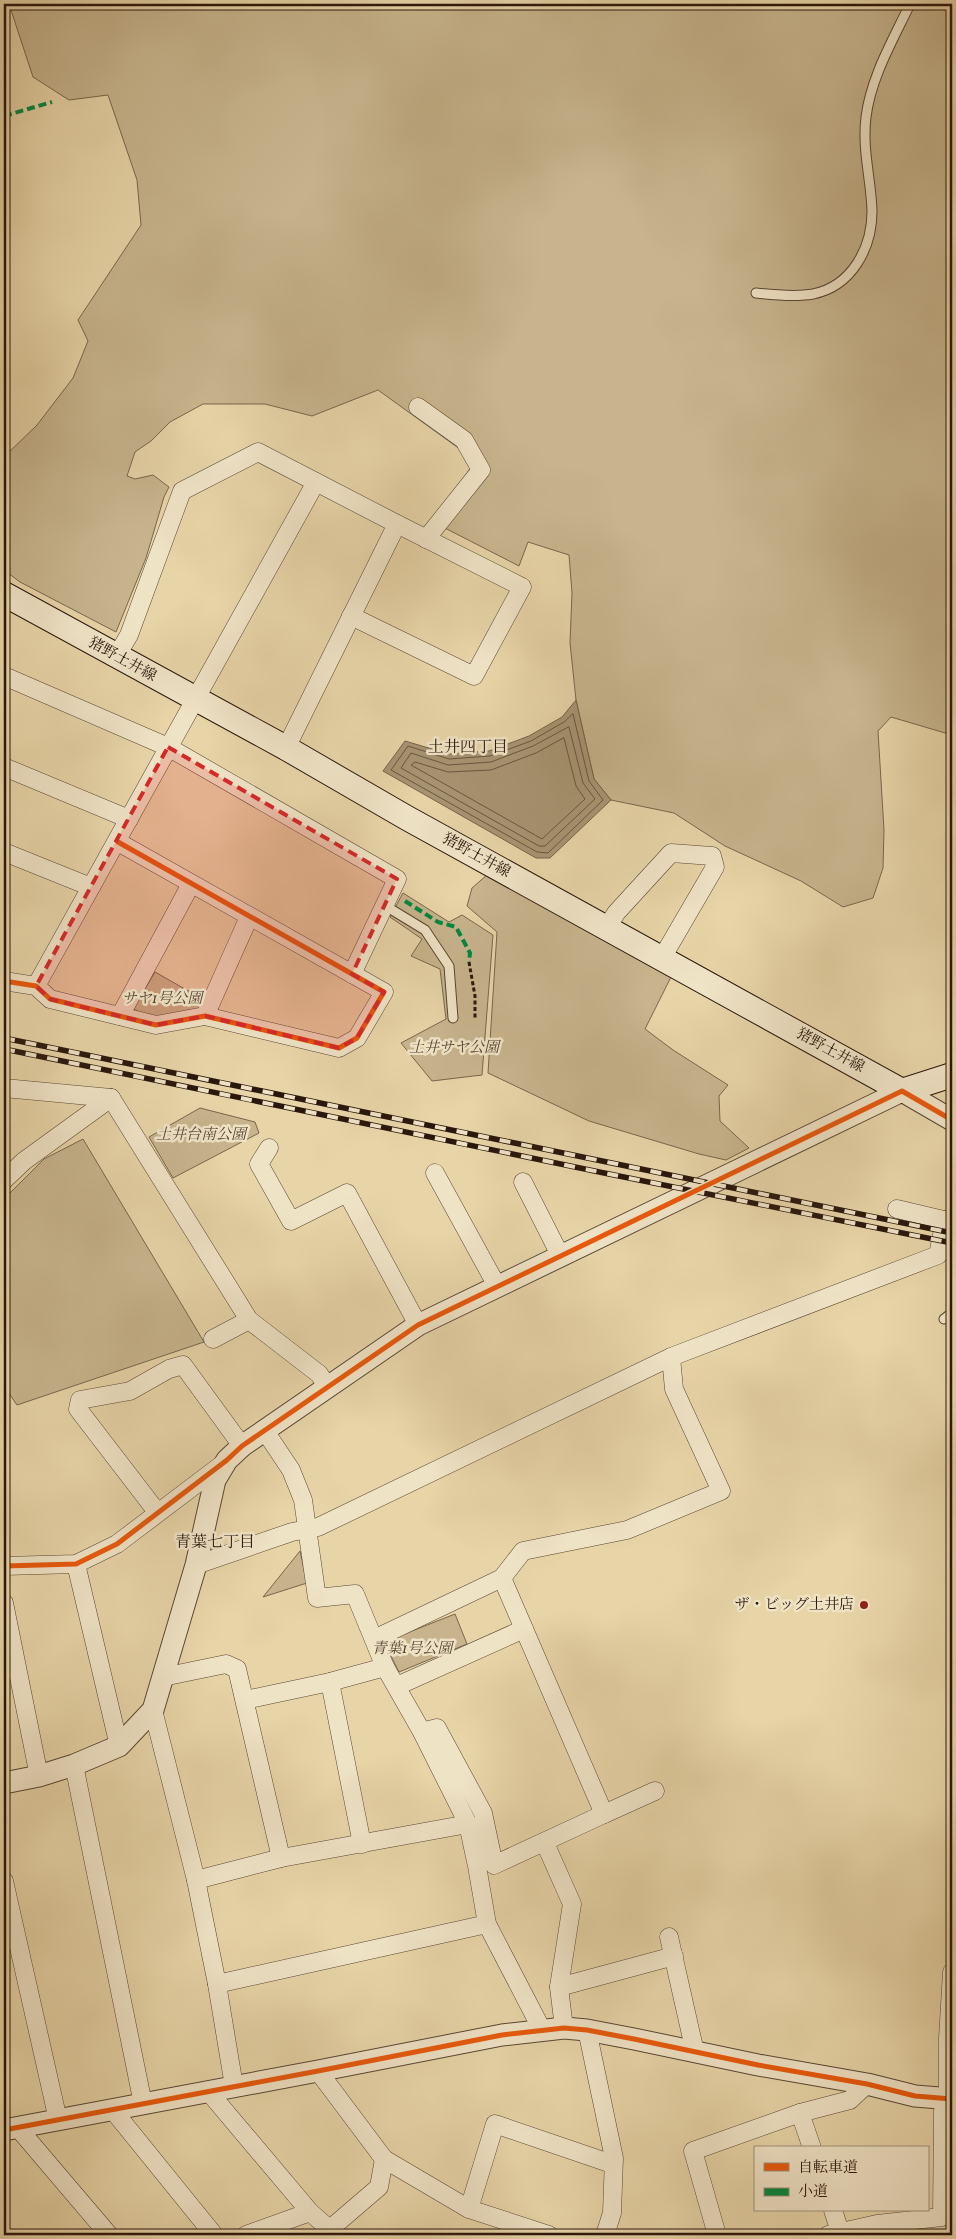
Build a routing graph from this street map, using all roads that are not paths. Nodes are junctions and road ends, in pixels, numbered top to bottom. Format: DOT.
graph roads {
  1 [pos="910,4"];
  2 [pos="756,293"];
  3 [pos="418,407"];
  4 [pos="316,482"];
  5 [pos="397,524"];
  6 [pos="426,538"];
  7 [pos="4,594"];
  8 [pos="351,616"];
  9 [pos="116,657"];
  10 [pos="4,676"];
  11 [pos="195,700"];
  12 [pos="168,747"];
  13 [pos="286,748"];
  14 [pos="4,768"];
  15 [pos="129,819"];
  16 [pos="118,842"];
  17 [pos="4,852"];
  18 [pos="192,884"];
  19 [pos="91,887"];
  20 [pos="384,905"];
  21 [pos="249,916"];
  22 [pos="606,928"];
  23 [pos="662,958"];
  24 [pos="352,974"];
  25 [pos="4,980"];
  26 [pos="36,986"];
  27 [pos="120,1016"];
  28 [pos="204,1016"];
  29 [pos="453,1018"];
  30 [pos="952,1075"];
  31 [pos="4,1088"];
  32 [pos="902,1092"];
  33 [pos="111,1098"];
  34 [pos="952,1120"];
  35 [pos="269,1148"];
  36 [pos="435,1173"];
  37 [pos="4,1180"];
  38 [pos="523,1182"];
  39 [pos="897,1209"];
  40 [pos="949,1221"];
  41 [pos="560,1256"];
  42 [pos="497,1286"];
  43 [pos="952,1313"];
  44 [pos="944,1319"];
  45 [pos="249,1320"];
  46 [pos="418,1325"];
  47 [pos="213,1339"];
  48 [pos="671,1357"];
  49 [pos="327,1386"];
  50 [pos="265,1431"];
  51 [pos="242,1446"];
  52 [pos="227,1460"];
  53 [pos="157,1512"];
  54 [pos="307,1529"];
  55 [pos="76,1564"];
  56 [pos="4,1566"];
  57 [pos="196,1566"];
  58 [pos="502,1578"];
  59 [pos="4,1603"];
  60 [pos="524,1629"];
  61 [pos="374,1639"];
  62 [pos="384,1667"];
  63 [pos="163,1676"];
  64 [pos="330,1682"];
  65 [pos="397,1686"];
  66 [pos="245,1700"];
  67 [pos="153,1710"];
  68 [pos="422,1732"];
  69 [pos="119,1746"];
  70 [pos="74,1765"];
  71 [pos="39,1776"];
  72 [pos="4,1783"];
  73 [pos="655,1791"];
  74 [pos="604,1814"];
  75 [pos="468,1824"];
  76 [pos="545,1843"];
  77 [pos="362,1844"];
  78 [pos="281,1858"];
  79 [pos="196,1880"];
  80 [pos="4,1881"];
  81 [pos="487,1924"];
  82 [pos="668,1937"];
  83 [pos="674,1956"];
  84 [pos="952,1972"];
  85 [pos="217,1984"];
  86 [pos="559,1987"];
  87 [pos="564,2028"];
  88 [pos="542,2030"];
  89 [pos="587,2030"];
  90 [pos="950,2038"];
  91 [pos="695,2052"];
  92 [pos="318,2072"];
  93 [pos="867,2084"];
  94 [pos="234,2086"];
  95 [pos="208,2091"];
  96 [pos="950,2099"];
  97 [pos="143,2104"];
  98 [pos="112,2109"];
  99 [pos="800,2113"];
  100 [pos="58,2120"];
  101 [pos="11,2129"];
  102 [pos="811,2146"];
  103 [pos="384,2159"];
  104 [pos="612,2164"];
  105 [pos="469,2209"];
  106 [pos="310,2212"];
  107 [pos="833,2212"];
  108 [pos="333,2232"];
  109 [pos="834,2234"];
  110 [pos="109,2235"];
  111 [pos="214,2235"];
  112 [pos="246,2235"];
  113 [pos="549,2235"];
  114 [pos="605,2235"];
  115 [pos="717,2235"];
  1 -- 2 [label="lane"];
  3 -- 6 [label="street"];
  4 -- 5 [label="street"];
  4 -- 9 [label="street"];
  4 -- 11 [label="street"];
  5 -- 6 [label="street"];
  5 -- 8 [label="street"];
  6 -- 8 [label="street"];
  7 -- 9 [label="main road, 猪野土井線"];
  8 -- 13 [label="street"];
  9 -- 11 [label="main road, 猪野土井線"];
  10 -- 12 [label="street"];
  11 -- 12 [label="street"];
  11 -- 13 [label="main road, 猪野土井線"];
  12 -- 15 [label="street"];
  12 -- 20 [label="street"];
  13 -- 22 [label="main road, 猪野土井線"];
  14 -- 15 [label="street"];
  15 -- 16 [label="street"];
  16 -- 18 [label="street"];
  16 -- 19 [label="street"];
  17 -- 19 [label="street"];
  18 -- 21 [label="street"];
  18 -- 27 [label="street"];
  19 -- 26 [label="street"];
  20 -- 24 [label="street"];
  20 -- 29 [label="lane"];
  21 -- 24 [label="street"];
  21 -- 28 [label="street"];
  22 -- 23 [label="main road, 猪野土井線"];
  22 -- 23 [label="street"];
  23 -- 32 [label="main road, 猪野土井線"];
  24 -- 28 [label="street"];
  25 -- 26 [label="street"];
  26 -- 27 [label="street"];
  27 -- 28 [label="street"];
  30 -- 32 [label="main road"];
  31 -- 33 [label="street"];
  32 -- 34 [label="street"];
  32 -- 41 [label="street"];
  33 -- 37 [label="street"];
  33 -- 45 [label="street"];
  35 -- 46 [label="street"];
  36 -- 42 [label="street"];
  38 -- 41 [label="street"];
  39 -- 40 [label="street"];
  40 -- 48 [label="street"];
  41 -- 42 [label="street"];
  42 -- 46 [label="street"];
  43 -- 44 [label="lane"];
  45 -- 47 [label="street"];
  45 -- 49 [label="street"];
  46 -- 49 [label="street"];
  48 -- 54 [label="street"];
  48 -- 58 [label="street"];
  49 -- 50 [label="street"];
  50 -- 51 [label="street"];
  50 -- 54 [label="street"];
  51 -- 52 [label="street"];
  51 -- 53 [label="street"];
  52 -- 53 [label="street"];
  52 -- 57 [label="street"];
  53 -- 55 [label="street"];
  54 -- 57 [label="street"];
  54 -- 61 [label="street"];
  55 -- 56 [label="street"];
  55 -- 69 [label="street"];
  57 -- 63 [label="street"];
  58 -- 60 [label="street"];
  58 -- 61 [label="street"];
  59 -- 71 [label="street"];
  60 -- 65 [label="street"];
  60 -- 74 [label="street"];
  61 -- 62 [label="street"];
  62 -- 64 [label="street"];
  62 -- 65 [label="street"];
  63 -- 66 [label="street"];
  63 -- 67 [label="street"];
  64 -- 66 [label="street"];
  64 -- 77 [label="street"];
  65 -- 68 [label="street"];
  66 -- 78 [label="street"];
  67 -- 69 [label="street"];
  67 -- 79 [label="street"];
  68 -- 75 [label="street"];
  68 -- 76 [label="street"];
  69 -- 70 [label="street"];
  70 -- 71 [label="street"];
  70 -- 97 [label="street"];
  71 -- 72 [label="street"];
  73 -- 74 [label="street"];
  74 -- 76 [label="street"];
  75 -- 77 [label="street"];
  75 -- 81 [label="street"];
  76 -- 86 [label="street"];
  77 -- 78 [label="street"];
  78 -- 79 [label="street"];
  79 -- 85 [label="street"];
  80 -- 100 [label="street"];
  81 -- 85 [label="street"];
  81 -- 88 [label="street"];
  82 -- 83 [label="street"];
  83 -- 86 [label="street"];
  83 -- 91 [label="street"];
  84 -- 90 [label="street"];
  85 -- 94 [label="street"];
  86 -- 87 [label="street"];
  87 -- 88 [label="street"];
  87 -- 89 [label="street"];
  88 -- 92 [label="street"];
  89 -- 91 [label="street"];
  89 -- 104 [label="street"];
  90 -- 96 [label="street"];
  91 -- 93 [label="street"];
  92 -- 94 [label="street"];
  92 -- 103 [label="street"];
  93 -- 96 [label="street"];
  93 -- 99 [label="street"];
  94 -- 95 [label="street"];
  95 -- 97 [label="street"];
  95 -- 106 [label="street"];
  96 -- 109 [label="street"];
  97 -- 98 [label="street"];
  98 -- 100 [label="street"];
  98 -- 111 [label="street"];
  99 -- 102 [label="street"];
  99 -- 115 [label="street"];
  100 -- 101 [label="street"];
  101 -- 110 [label="street"];
  103 -- 105 [label="street"];
  103 -- 108 [label="street"];
  104 -- 105 [label="street"];
  104 -- 114 [label="street"];
  105 -- 113 [label="street"];
  106 -- 108 [label="street"];
  106 -- 112 [label="street"];
  107 -- 109 [label="street"];
}
